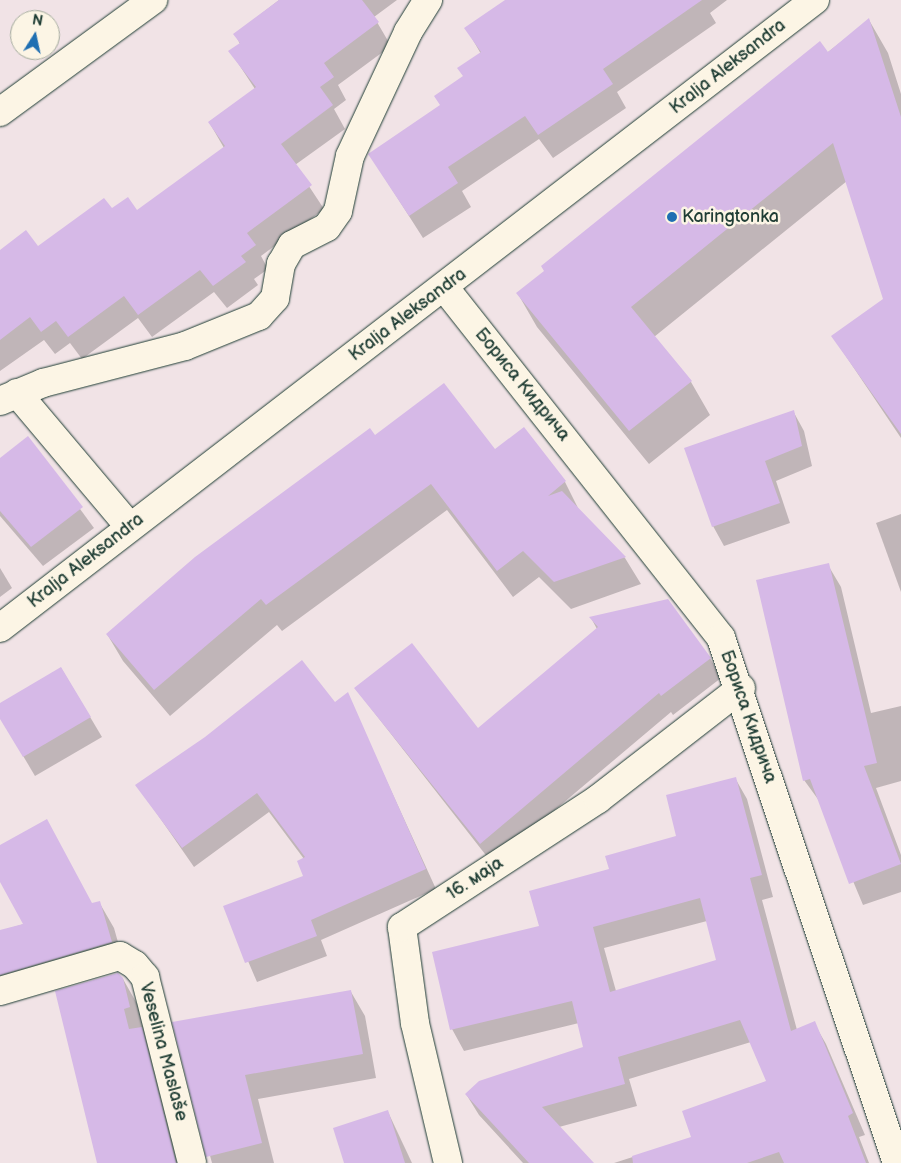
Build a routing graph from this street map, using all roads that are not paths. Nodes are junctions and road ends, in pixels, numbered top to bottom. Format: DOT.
graph roads {
  1 [pos="153,0"];
  2 [pos="428,0"];
  3 [pos="815,0"];
  4 [pos="0,112"];
  5 [pos="444,287"];
  6 [pos="9,397"];
  7 [pos="130,527"];
  8 [pos="0,628"];
  9 [pos="741,688"];
  10 [pos="0,991"];
  11 [pos="192,1163"];
  12 [pos="448,1163"];
  13 [pos="897,1163"];
  1 -- 4 [label="street"];
  2 -- 6 [label="street"];
  3 -- 5 [label="street, Kralja Aleksandra"];
  5 -- 7 [label="street, Kralja Aleksandra"];
  5 -- 9 [label="street, Бориса Kидрича"];
  6 -- 7 [label="street"];
  7 -- 8 [label="street, Kralja Aleksandra"];
  9 -- 12 [label="street, 16. маја"];
  9 -- 13 [label="street, Бориса Kидрича"];
  10 -- 11 [label="street, Veselina Maslaše"];
}
